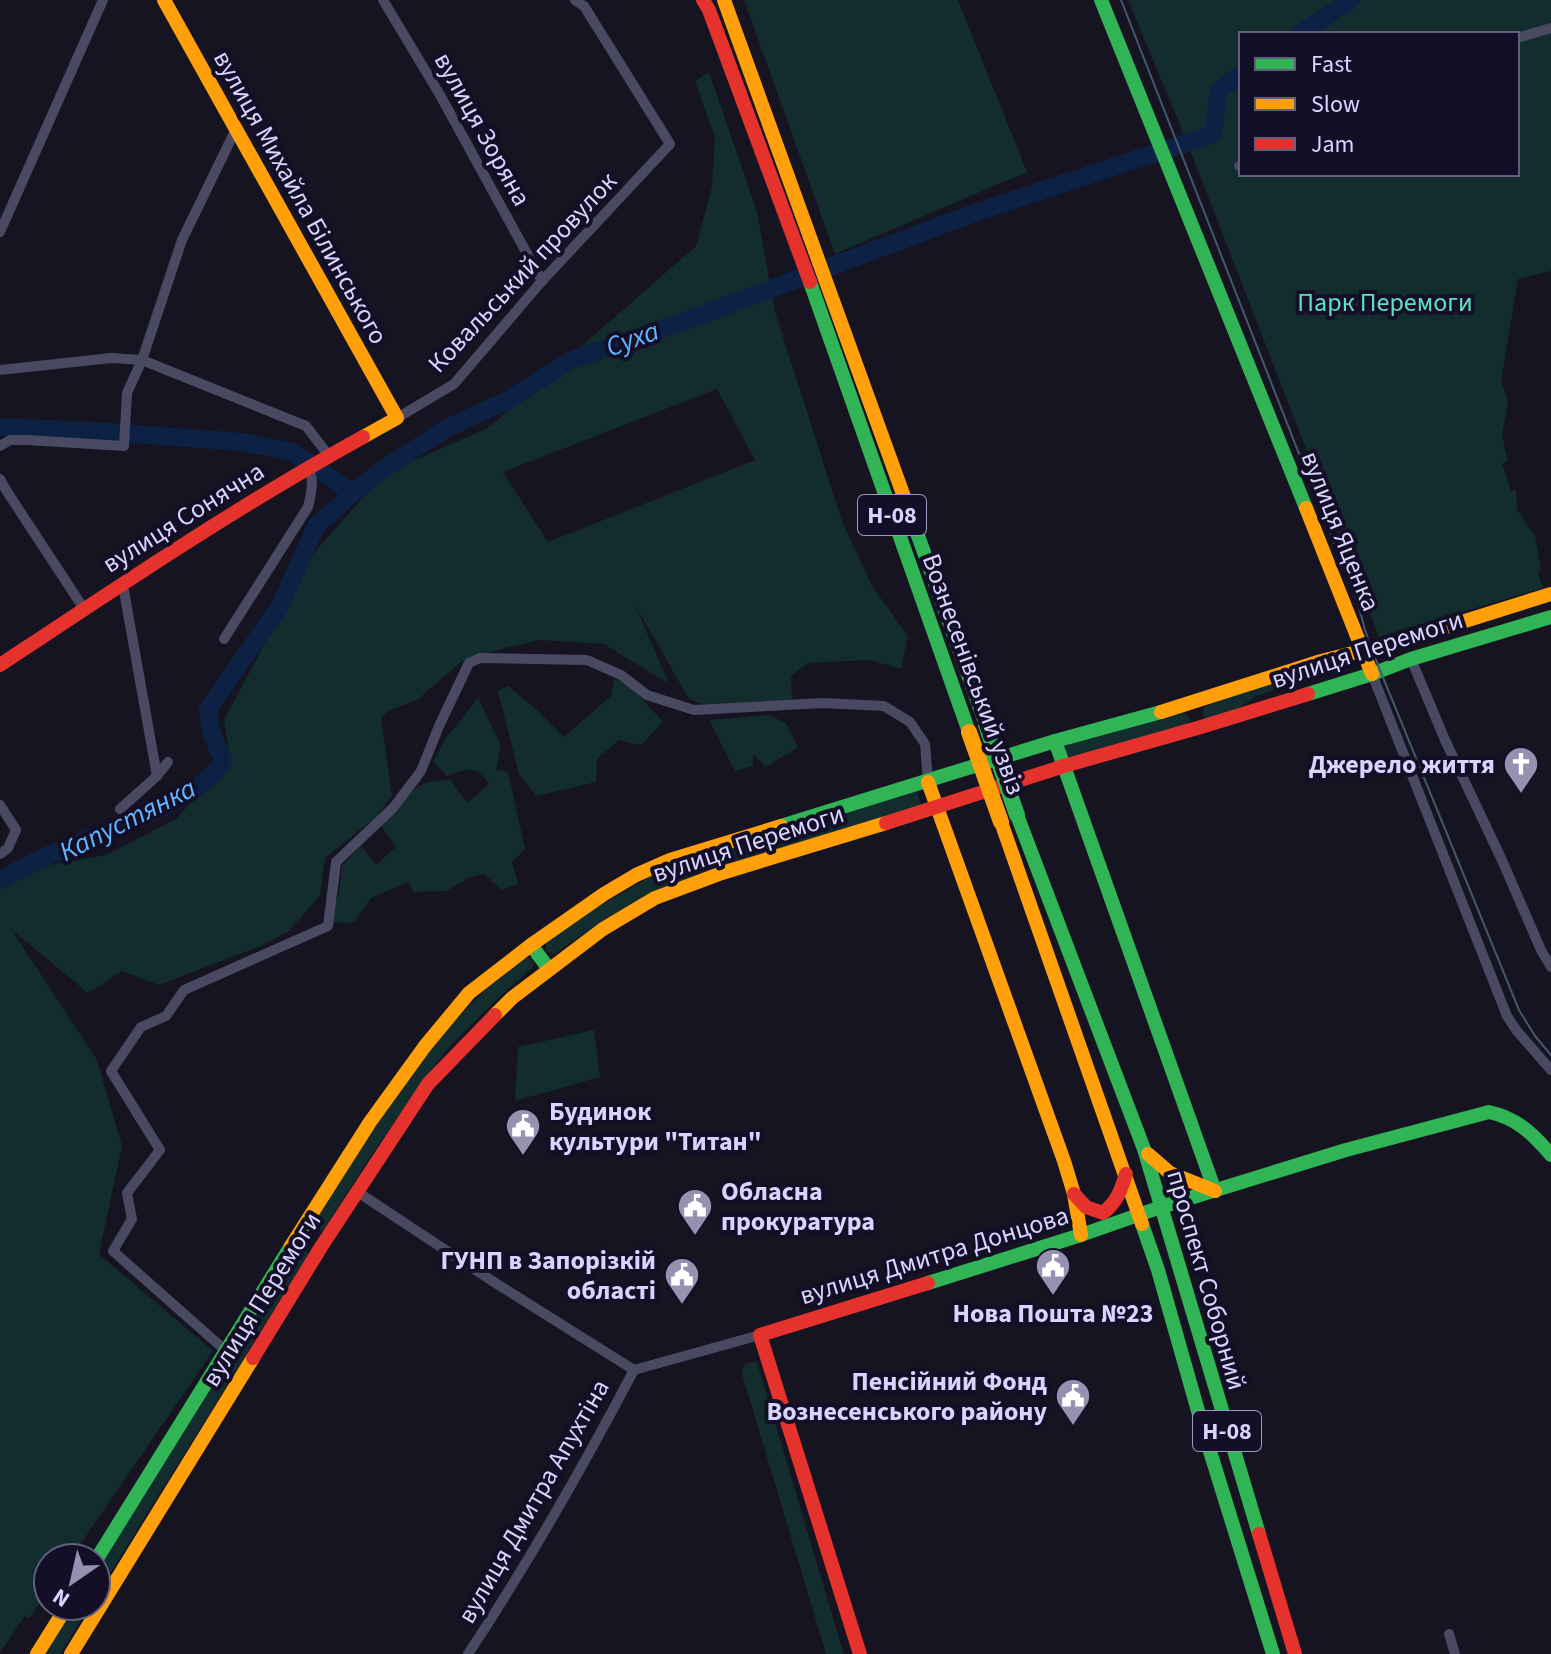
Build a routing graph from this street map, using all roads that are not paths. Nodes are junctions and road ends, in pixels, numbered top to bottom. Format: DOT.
graph roads {
  1 [pos="103,0"];
  2 [pos="164,0"];
  3 [pos="383,0"];
  4 [pos="575,0"];
  5 [pos="1101,0"];
  6 [pos="725,1"];
  7 [pos="706,5"];
  8 [pos="1551,28"];
  9 [pos="1519,37"];
  10 [pos="236,129"];
  11 [pos="0,232"];
  12 [pos="807,251"];
  13 [pos="542,281"];
  14 [pos="823,296"];
  15 [pos="142,360"];
  16 [pos="0,370"];
  17 [pos="397,418"];
  18 [pos="0,446"];
  19 [pos="320,461"];
  20 [pos="0,479"];
  21 [pos="118,587"];
  22 [pos="1551,594"];
  23 [pos="84,609"];
  24 [pos="1551,617"];
  25 [pos="224,639"];
  26 [pos="1363,650"];
  27 [pos="1411,659"];
  28 [pos="0,665"];
  29 [pos="1372,674"];
  30 [pos="1192,703"];
  31 [pos="1201,727"];
  32 [pos="1055,741"];
  33 [pos="168,762"];
  34 [pos="1064,766"];
  35 [pos="157,776"];
  36 [pos="928,782"];
  37 [pos="0,805"];
  38 [pos="936,808"];
  39 [pos="120,809"];
  40 [pos="1009,818"];
  41 [pos="0,854"];
  42 [pos="531,945"];
  43 [pos="1551,967"];
  44 [pos="549,969"];
  45 [pos="1551,1070"];
  46 [pos="1144,1149"];
  47 [pos="1551,1155"];
  48 [pos="1126,1174"];
  49 [pos="356,1191"];
  50 [pos="1215,1191"];
  51 [pos="1074,1194"];
  52 [pos="1161,1207"];
  53 [pos="1103,1213"];
  54 [pos="1140,1215"];
  55 [pos="298,1234"];
  56 [pos="1081,1235"];
  57 [pos="321,1247"];
  58 [pos="760,1335"];
  59 [pos="226,1351"];
  60 [pos="634,1370"];
  61 [pos="107,1542"];
  62 [pos="57,1622"];
  63 [pos="1449,1634"];
  64 [pos="37,1654"];
  65 [pos="71,1654"];
  66 [pos="468,1654"];
  67 [pos="860,1654"];
  68 [pos="1273,1654"];
  69 [pos="1295,1654"];
  70 [pos="1455,1654"];
  1 -- 11 [label="street"];
  2 -- 10 [label="main road, вулиця Михайла Білинського"];
  3 -- 13 [label="street, вулиця Зоряна"];
  4 -- 13 [label="street, Ковальський провулок"];
  5 -- 26 [label="main road, вулиця Яценка"];
  6 -- 12 [label="main road, Вознесенівський узвіз / Н-08"];
  7 -- 12 [label="main road, Вознесенівський узвіз / Н-08"];
  8 -- 9 [label="street"];
  10 -- 15 [label="street"];
  10 -- 17 [label="main road, вулиця Михайла Білинського"];
  12 -- 14 [label="main road, Вознесенівський узвіз / Н-08"];
  13 -- 17 [label="street, Ковальський провулок"];
  14 -- 40 [label="main road, Вознесенівський узвіз / Н-08, bridge"];
  14 -- 40 [label="main road, Вознесенівський узвіз / Н-08, bridge"];
  15 -- 16 [label="street"];
  15 -- 18 [label="street"];
  15 -- 19 [label="street"];
  17 -- 19 [label="main road, вулиця Сонячна"];
  19 -- 21 [label="main road, вулиця Сонячна"];
  19 -- 25 [label="street"];
  20 -- 23 [label="street"];
  21 -- 23 [label="main road, вулиця Сонячна"];
  21 -- 35 [label="street"];
  22 -- 26 [label="main road, вулиця Перемоги"];
  23 -- 28 [label="main road, вулиця Сонячна"];
  24 -- 27 [label="main road, вулиця Перемоги"];
  26 -- 29 [label="main road, вулиця Яценка"];
  26 -- 30 [label="main road, вулиця Перемоги"];
  27 -- 29 [label="main road, вулиця Перемоги"];
  27 -- 43 [label="street"];
  29 -- 31 [label="main road, вулиця Перемоги"];
  29 -- 45 [label="street, вулиця Яценка"];
  30 -- 31 [label="main road"];
  30 -- 32 [label="main road, вулиця Перемоги"];
  31 -- 34 [label="main road, вулиця Перемоги"];
  32 -- 34 [label="main road"];
  32 -- 36 [label="main road, вулиця Перемоги"];
  33 -- 35 [label="street"];
  34 -- 38 [label="main road, вулиця Перемоги"];
  34 -- 50 [label="main road"];
  35 -- 39 [label="street"];
  36 -- 38 [label="main road"];
  36 -- 42 [label="main road, вулиця Перемоги"];
  36 -- 59 [label="street"];
  37 -- 41 [label="street"];
  38 -- 44 [label="main road, вулиця Перемоги"];
  38 -- 51 [label="main road"];
  40 -- 46 [label="main road, Вознесенівський узвіз / Н-08"];
  40 -- 48 [label="main road, Вознесенівський узвіз / Н-08"];
  42 -- 44 [label="main road"];
  42 -- 55 [label="main road, вулиця Перемоги"];
  44 -- 49 [label="main road, вулиця Перемоги"];
  46 -- 50 [label="main road"];
  46 -- 52 [label="main road, проспект Соборний / Н-08"];
  47 -- 50 [label="main road, вулиця Дмитра Донцова"];
  48 -- 53 [label="main road"];
  48 -- 54 [label="main road, проспект Соборний / Н-08"];
  49 -- 57 [label="main road, вулиця Перемоги"];
  49 -- 60 [label="street"];
  50 -- 52 [label="main road, вулиця Дмитра Донцова"];
  51 -- 53 [label="main road"];
  51 -- 56 [label="main road"];
  52 -- 54 [label="main road, вулиця Дмитра Донцова"];
  52 -- 69 [label="main road, проспект Соборний / Н-08"];
  53 -- 56 [label="main road"];
  54 -- 56 [label="main road, вулиця Дмитра Донцова"];
  54 -- 68 [label="main road, проспект Соборний / Н-08"];
  55 -- 57 [label="main road"];
  55 -- 59 [label="main road, вулиця Перемоги"];
  56 -- 58 [label="main road, вулиця Дмитра Донцова"];
  57 -- 65 [label="main road, вулиця Перемоги"];
  58 -- 60 [label="street, вулиця Дмитра Донцова"];
  58 -- 67 [label="main road"];
  59 -- 61 [label="main road, вулиця Перемоги"];
  60 -- 66 [label="street, вулиця Дмитра Апухтіна"];
  62 -- 64 [label="main road"];
  63 -- 70 [label="street"];
}
